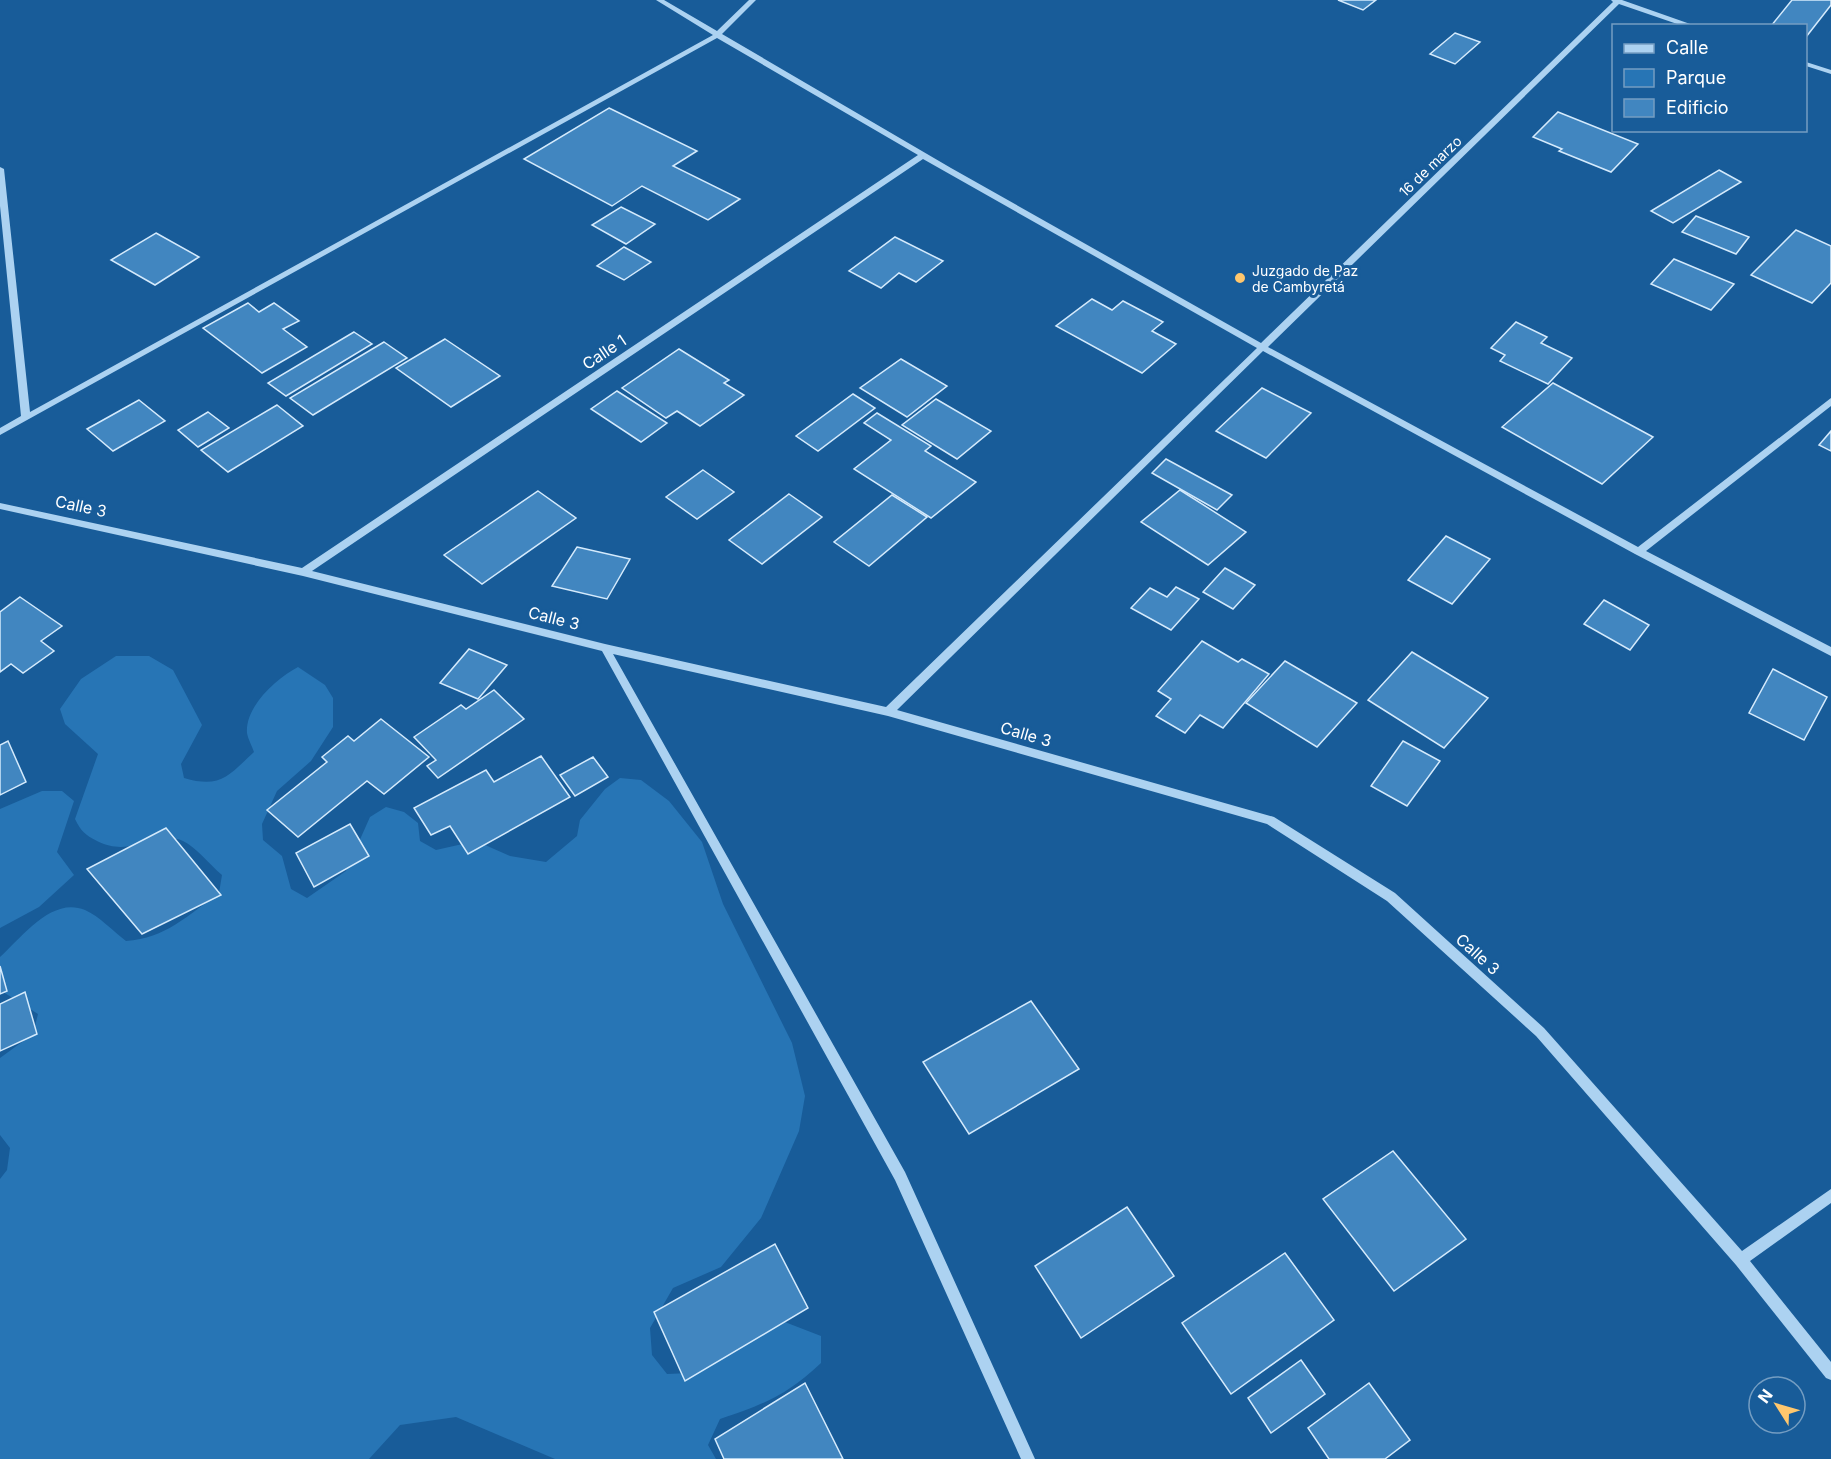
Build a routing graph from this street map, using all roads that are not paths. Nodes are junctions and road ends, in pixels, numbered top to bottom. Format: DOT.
graph roads {
  1 [pos="660,0"];
  2 [pos="753,0"];
  3 [pos="1617,0"];
  4 [pos="1685,24"];
  5 [pos="717,34"];
  6 [pos="1807,64"];
  7 [pos="1831,72"];
  8 [pos="922,156"];
  9 [pos="0,169"];
  10 [pos="1262,349"];
  11 [pos="1831,401"];
  12 [pos="26,418"];
  13 [pos="0,432"];
  14 [pos="0,506"];
  15 [pos="1638,552"];
  16 [pos="303,572"];
  17 [pos="605,648"];
  18 [pos="1831,652"];
  19 [pos="888,712"];
  20 [pos="1831,1195"];
  21 [pos="1741,1260"];
  22 [pos="1831,1373"];
  23 [pos="1028,1459"];
  1 -- 5 [label="street"];
  2 -- 5 [label="street"];
  3 -- 4 [label="street"];
  3 -- 10 [label="street, 16 de marzo"];
  5 -- 8 [label="street"];
  5 -- 12 [label="street"];
  6 -- 7 [label="street"];
  8 -- 10 [label="street"];
  8 -- 16 [label="street, Calle 1"];
  9 -- 12 [label="street"];
  10 -- 15 [label="street"];
  10 -- 19 [label="street, 16 de marzo"];
  11 -- 15 [label="street"];
  12 -- 13 [label="street"];
  14 -- 16 [label="street, Calle 3"];
  15 -- 18 [label="street"];
  16 -- 17 [label="street, Calle 3"];
  17 -- 19 [label="street, Calle 3"];
  17 -- 23 [label="street"];
  19 -- 21 [label="street, Calle 3"];
  20 -- 21 [label="street"];
  21 -- 22 [label="street, Calle 3"];
}
